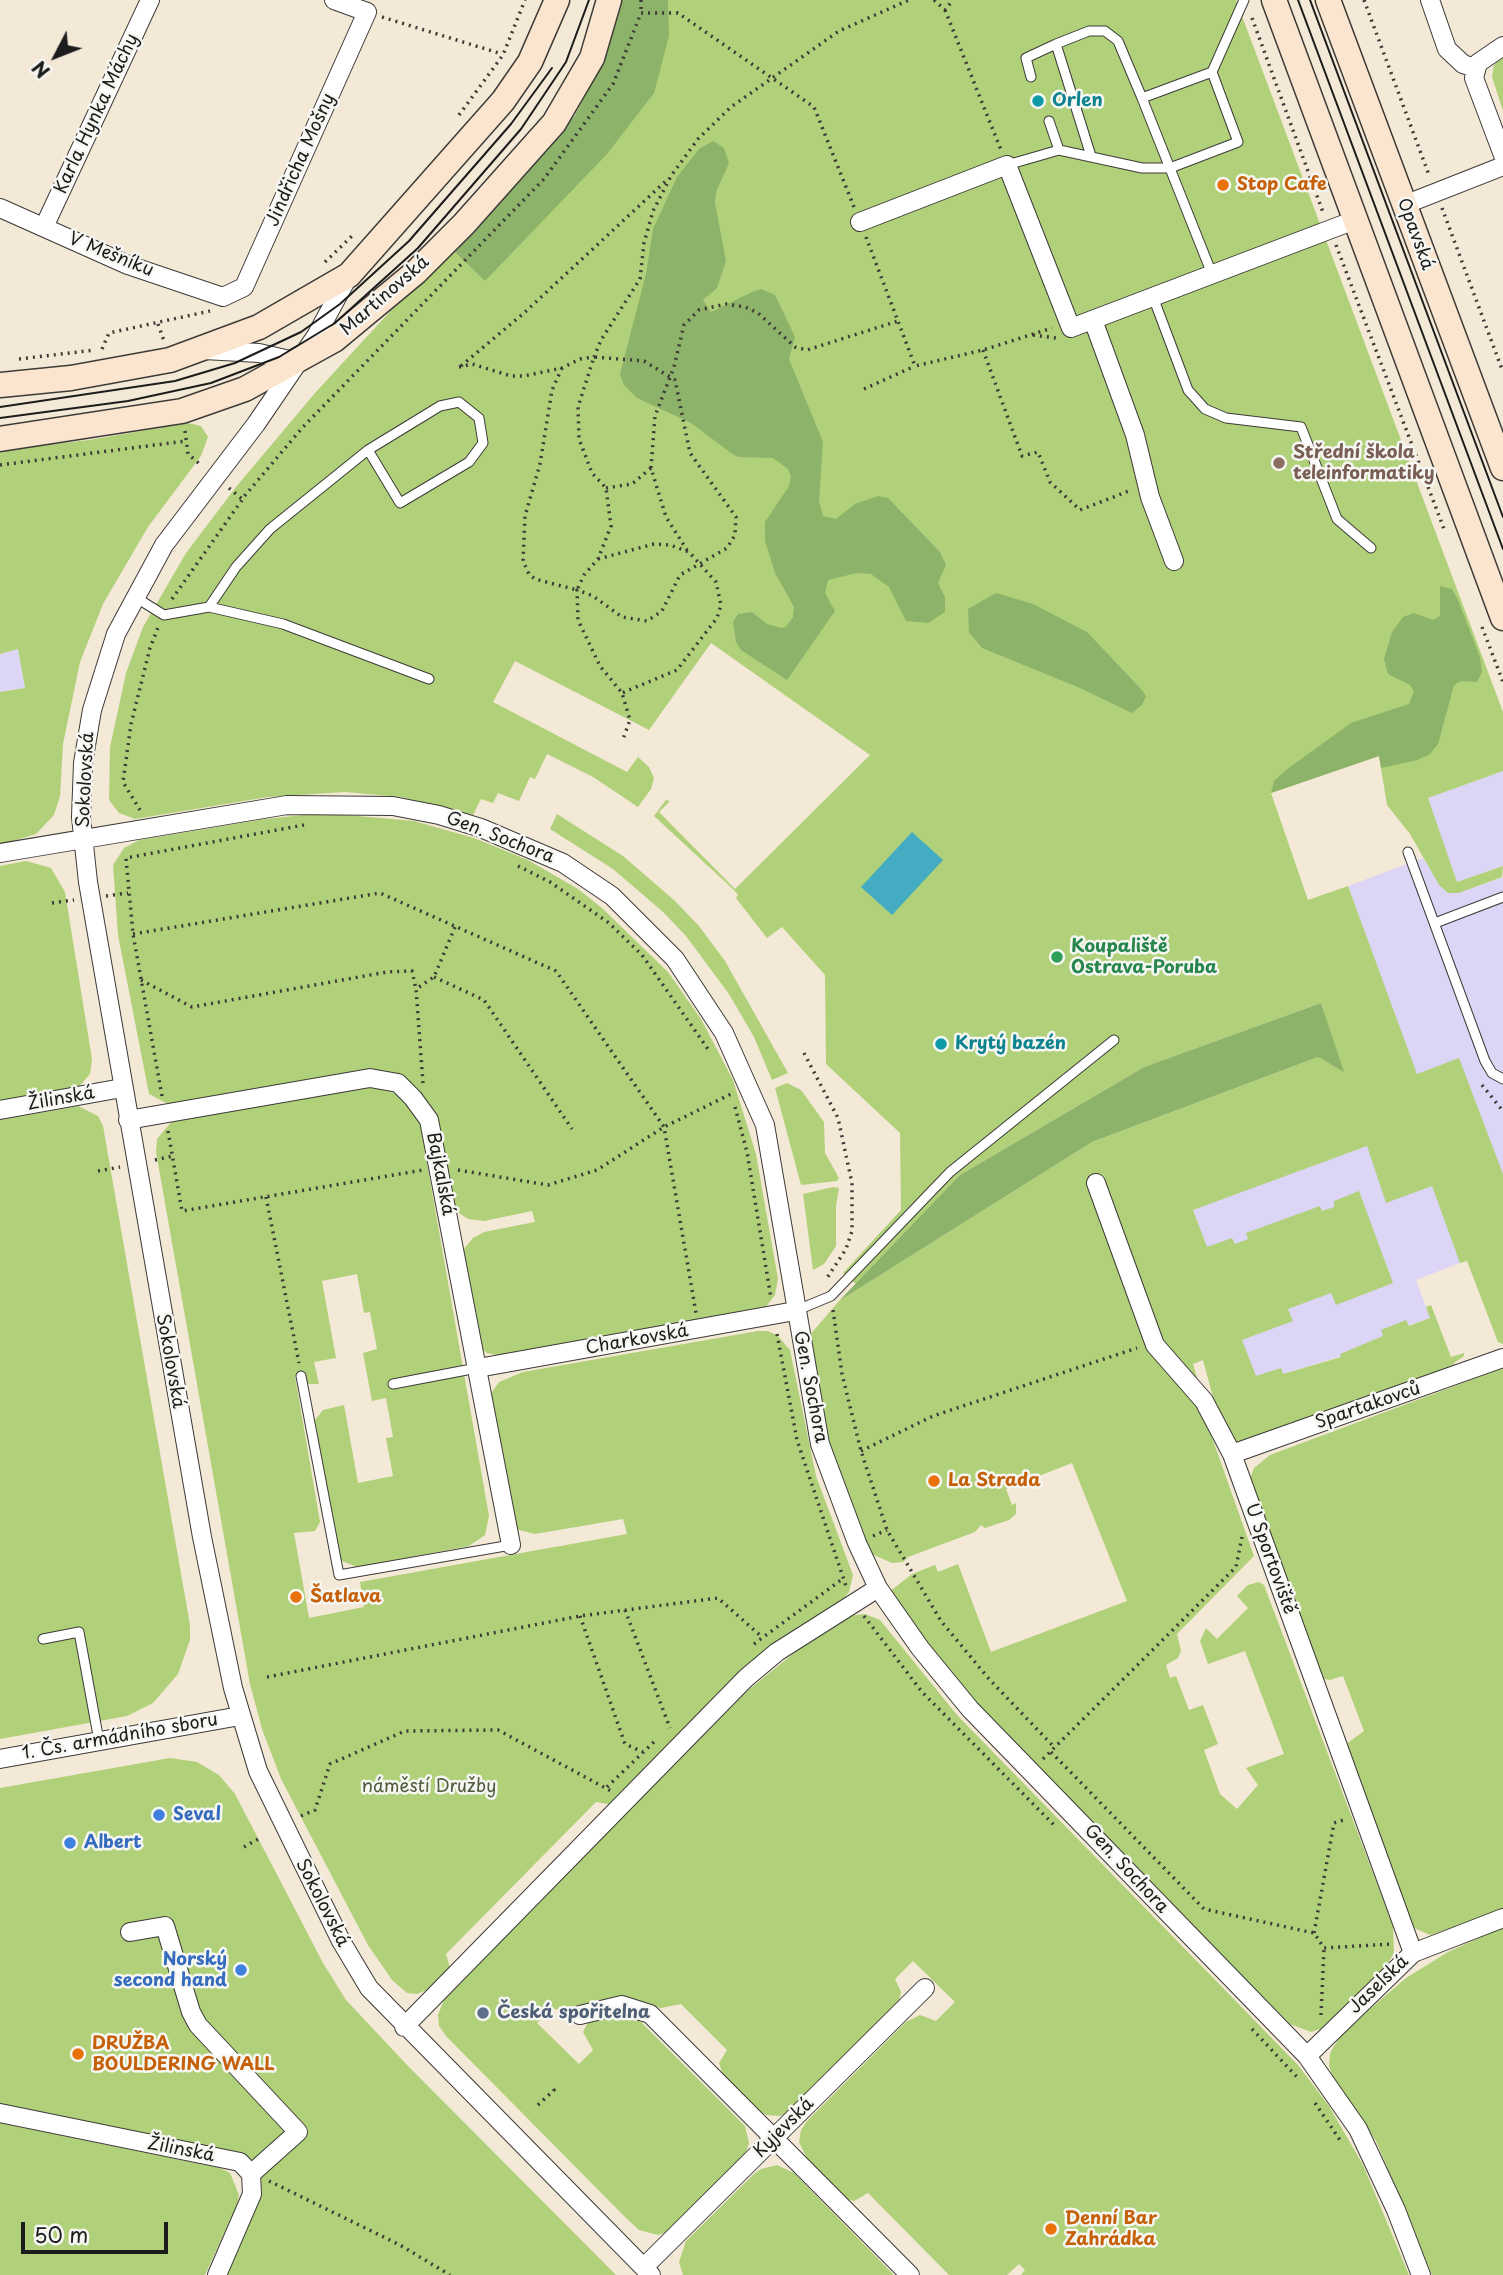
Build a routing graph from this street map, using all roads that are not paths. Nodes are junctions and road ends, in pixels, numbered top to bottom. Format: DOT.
graph roads {
  1 [pos="150,0"];
  2 [pos="334,0"];
  3 [pos="557,0"];
  4 [pos="609,0"];
  5 [pos="1244,0"];
  6 [pos="1274,0"];
  7 [pos="1328,0"];
  8 [pos="1430,0"];
  9 [pos="1056,44"];
  10 [pos="1498,48"];
  11 [pos="1475,68"];
  12 [pos="1212,72"];
  13 [pos="1031,77"];
  14 [pos="1142,98"];
  15 [pos="1049,121"];
  16 [pos="1059,150"];
  17 [pos="1503,155"];
  18 [pos="1091,156"];
  19 [pos="1007,165"];
  20 [pos="1503,166"];
  21 [pos="1170,168"];
  22 [pos="1404,205"];
  23 [pos="0,208"];
  24 [pos="1355,220"];
  25 [pos="860,222"];
  26 [pos="44,227"];
  27 [pos="1212,274"];
  28 [pos="349,275"];
  29 [pos="223,296"];
  30 [pos="1153,297"];
  31 [pos="1093,320"];
  32 [pos="197,350"];
  33 [pos="298,362"];
  34 [pos="0,386"];
  35 [pos="0,439"];
  36 [pos="368,450"];
  37 [pos="1503,468"];
  38 [pos="1371,548"];
  39 [pos="1174,561"];
  40 [pos="134,596"];
  41 [pos="209,607"];
  42 [pos="1503,618"];
  43 [pos="429,679"];
  44 [pos="83,838"];
  45 [pos="1408,852"];
  46 [pos="0,853"];
  47 [pos="1503,897"];
  48 [pos="1435,923"];
  49 [pos="1114,1040"];
  50 [pos="1503,1079"];
  51 [pos="122,1088"];
  52 [pos="0,1110"];
  53 [pos="128,1119"];
  54 [pos="1096,1183"];
  55 [pos="795,1311"];
  56 [pos="1503,1358"];
  57 [pos="478,1368"];
  58 [pos="301,1376"];
  59 [pos="393,1384"];
  60 [pos="1232,1454"];
  61 [pos="511,1545"];
  62 [pos="878,1588"];
  63 [pos="43,1639"];
  64 [pos="240,1716"];
  65 [pos="99,1741"];
  66 [pos="0,1759"];
  67 [pos="1503,1918"];
  68 [pos="130,1932"];
  69 [pos="1413,1953"];
  70 [pos="925,1988"];
  71 [pos="580,2015"];
  72 [pos="404,2027"];
  73 [pos="1307,2056"];
  74 [pos="0,2113"];
  75 [pos="774,2138"];
  76 [pos="251,2174"];
  77 [pos="648,2271"];
  78 [pos="217,2275"];
  79 [pos="910,2275"];
  80 [pos="1421,2275"];
  1 -- 26 [label="street, Karla Hynka Máchy"];
  2 -- 29 [label="street, Jindřicha Mošny"];
  3 -- 28 [label="street"];
  4 -- 33 [label="street, Martinovská"];
  5 -- 12 [label="lane"];
  6 -- 24 [label="street"];
  7 -- 22 [label="street, Opavská"];
  8 -- 11 [label="street"];
  9 -- 13 [label="lane"];
  9 -- 14 [label="lane"];
  9 -- 18 [label="lane"];
  10 -- 11 [label="street"];
  11 -- 17 [label="street"];
  12 -- 14 [label="lane"];
  12 -- 21 [label="lane"];
  14 -- 21 [label="lane"];
  15 -- 16 [label="lane"];
  16 -- 18 [label="lane"];
  16 -- 19 [label="lane"];
  18 -- 21 [label="lane"];
  19 -- 25 [label="street"];
  19 -- 31 [label="street"];
  20 -- 22 [label="street"];
  21 -- 27 [label="lane"];
  22 -- 37 [label="street, Opavská"];
  23 -- 26 [label="street, V Mešníku"];
  24 -- 27 [label="street"];
  24 -- 42 [label="street"];
  26 -- 29 [label="street, V Mešníku"];
  27 -- 30 [label="street"];
  28 -- 32 [label="street"];
  28 -- 33 [label="street, Sokolovská"];
  30 -- 31 [label="street"];
  30 -- 38 [label="lane"];
  31 -- 39 [label="street"];
  32 -- 33 [label="street"];
  32 -- 34 [label="street"];
  33 -- 35 [label="street, Martinovská"];
  33 -- 40 [label="street, Sokolovská"];
  36 -- 36 [label="lane"];
  36 -- 41 [label="lane"];
  40 -- 41 [label="lane"];
  40 -- 44 [label="street, Sokolovská"];
  41 -- 43 [label="lane"];
  44 -- 46 [label="street, Gen. Sochora"];
  44 -- 51 [label="street, Sokolovská"];
  44 -- 55 [label="street, Gen. Sochora"];
  45 -- 48 [label="lane"];
  47 -- 48 [label="lane"];
  48 -- 50 [label="lane"];
  49 -- 55 [label="lane"];
  51 -- 52 [label="street, Žilinská"];
  51 -- 53 [label="street, Sokolovská"];
  53 -- 57 [label="street, Bajkalská"];
  53 -- 64 [label="street, Sokolovská"];
  54 -- 60 [label="street, U Sportoviště"];
  55 -- 57 [label="street, Charkovská"];
  55 -- 62 [label="street, Gen. Sochora"];
  56 -- 60 [label="street, Spartakovců"];
  57 -- 59 [label="lane"];
  57 -- 61 [label="street, Bajkalská"];
  58 -- 61 [label="lane"];
  60 -- 69 [label="street, U Sportoviště"];
  62 -- 72 [label="street"];
  62 -- 73 [label="street, Gen. Sochora"];
  63 -- 65 [label="lane"];
  64 -- 65 [label="street, 1. Čs. armádního sboru"];
  64 -- 72 [label="street, Sokolovská"];
  65 -- 66 [label="street, 1. Čs. armádního sboru"];
  67 -- 69 [label="street, Jaselská"];
  68 -- 76 [label="street"];
  69 -- 73 [label="street, Jaselská"];
  70 -- 75 [label="street, Kyjevská"];
  71 -- 75 [label="street"];
  72 -- 77 [label="street, Sokolovská"];
  73 -- 80 [label="street, Gen. Sochora"];
  74 -- 76 [label="street, Žilinská"];
  75 -- 77 [label="street, Kyjevská"];
  75 -- 79 [label="street"];
  76 -- 78 [label="street"];
}
